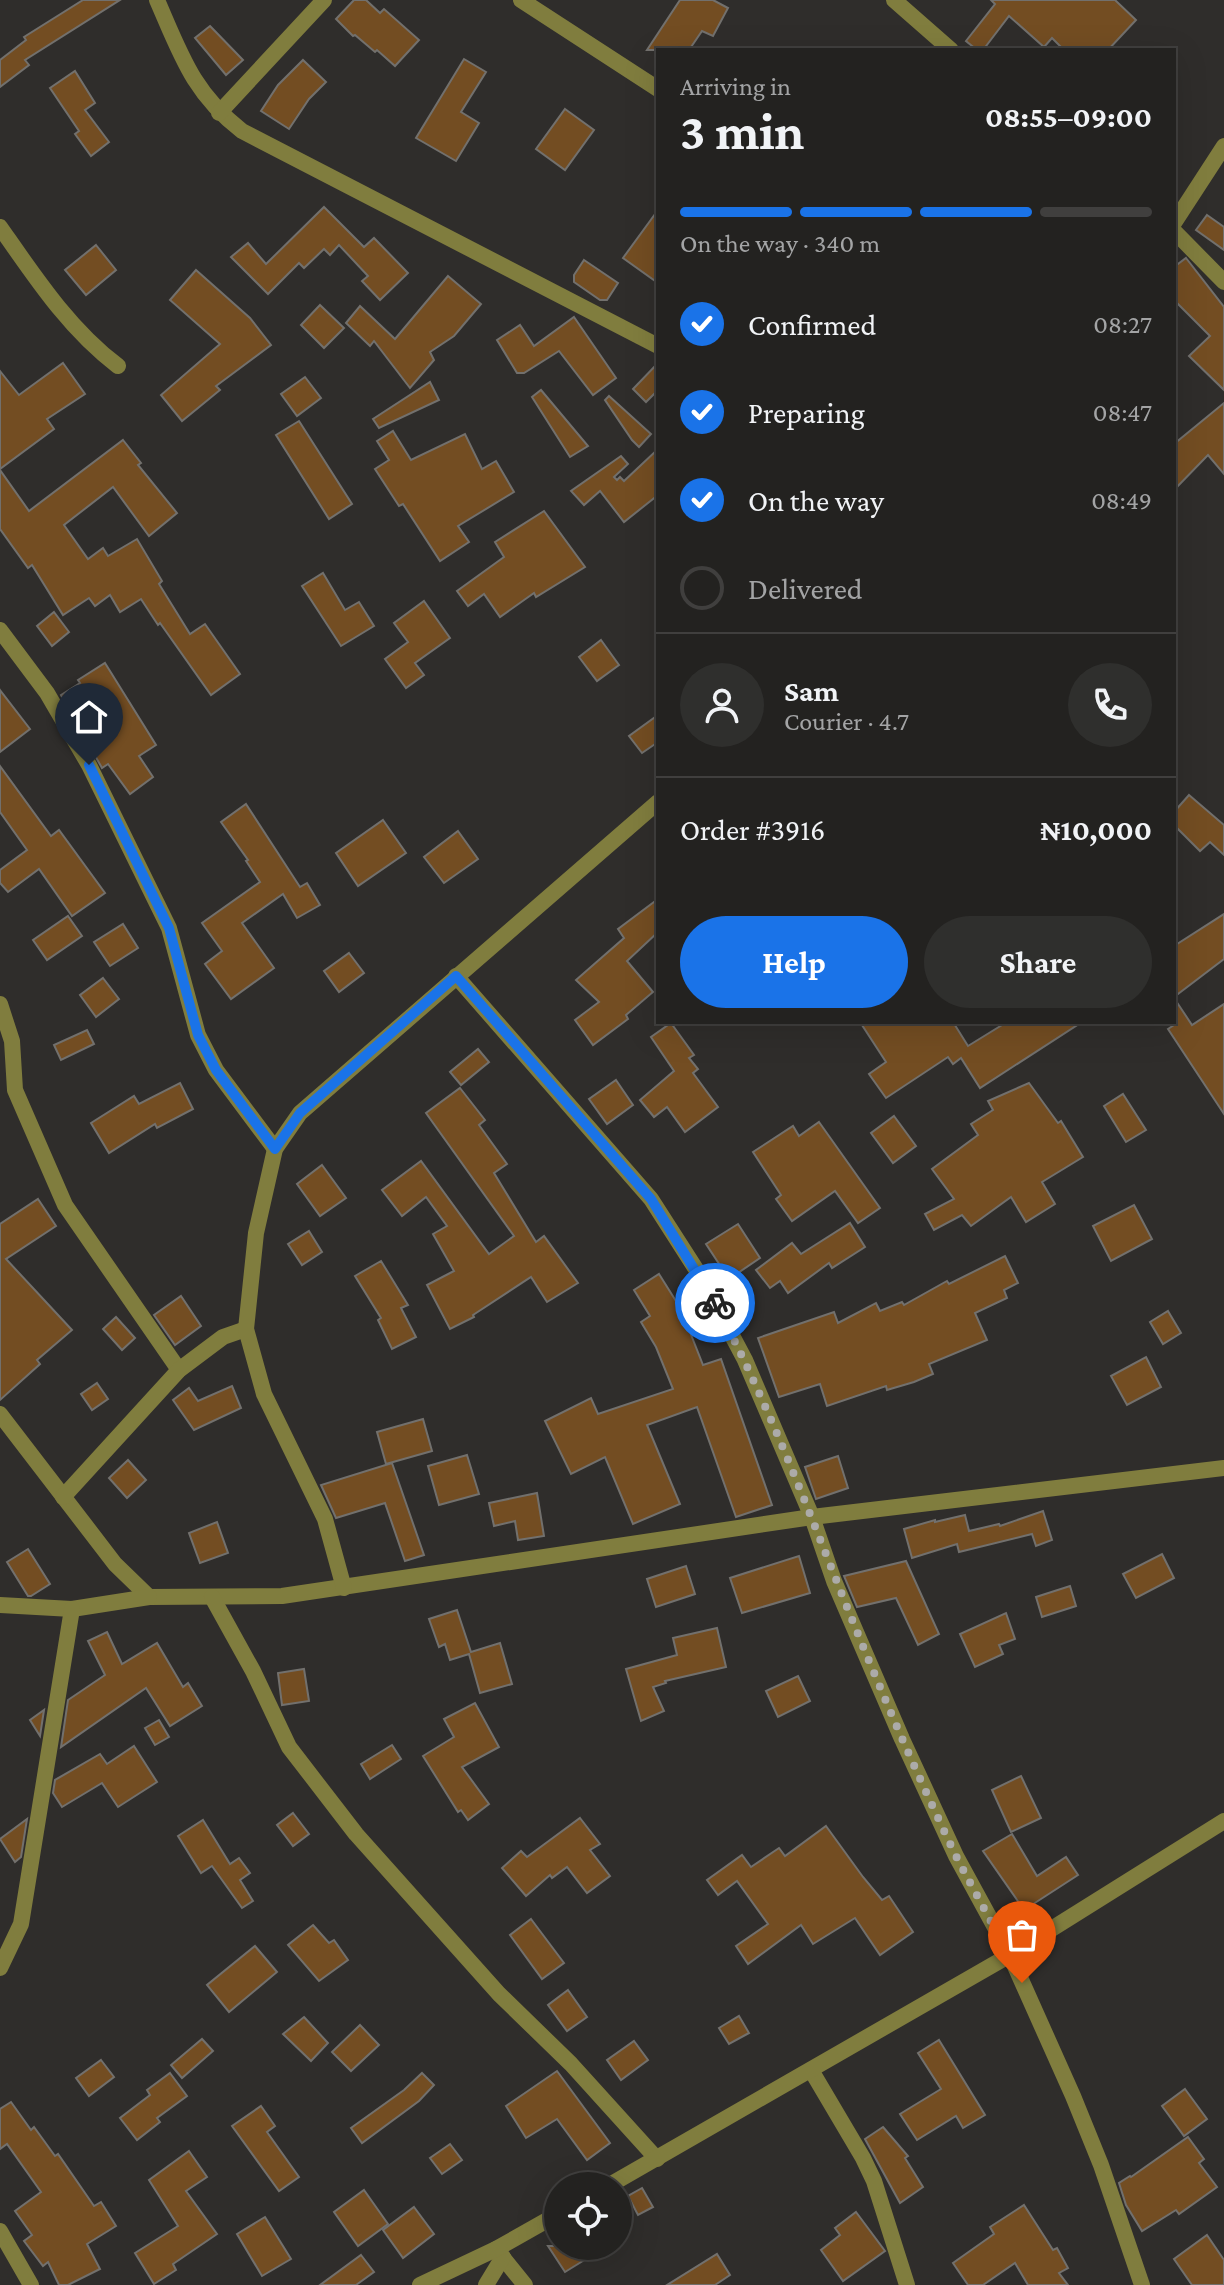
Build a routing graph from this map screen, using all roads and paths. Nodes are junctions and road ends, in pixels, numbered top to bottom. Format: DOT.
graph roads {
  1 [pos="157,0"];
  2 [pos="324,0"];
  3 [pos="521,0"];
  4 [pos="894,0"];
  5 [pos="949,48"];
  6 [pos="656,88"];
  7 [pos="219,113"];
  8 [pos="1224,146"];
  9 [pos="1176,220"];
  10 [pos="0,227"];
  11 [pos="1176,233"];
  12 [pos="1224,282"];
  13 [pos="656,345"];
  14 [pos="118,366"];
  15 [pos="0,630"];
  16 [pos="656,804"];
  17 [pos="456,976"];
  18 [pos="0,1004"];
  19 [pos="275,1149"];
  20 [pos="246,1329"];
  21 [pos="179,1370"];
  22 [pos="0,1414"];
  23 [pos="1224,1468"];
  24 [pos="63,1497"];
  25 [pos="812,1517"];
  26 [pos="344,1588"];
  27 [pos="149,1597"];
  28 [pos="212,1597"];
  29 [pos="0,1605"];
  30 [pos="72,1609"];
  31 [pos="1224,1821"];
  32 [pos="1010,1955"];
  33 [pos="0,1968"];
  34 [pos="811,2070"];
  35 [pos="657,2159"];
  36 [pos="632,2173"];
  37 [pos="544,2223"];
  38 [pos="0,2231"];
  39 [pos="500,2253"];
  40 [pos="31,2285"];
  41 [pos="420,2285"];
  42 [pos="486,2285"];
  43 [pos="525,2285"];
  44 [pos="907,2285"];
  45 [pos="1142,2285"];
  1 -- 7 [label="street"];
  2 -- 7 [label="street"];
  3 -- 6 [label="street"];
  4 -- 5 [label="street"];
  7 -- 13 [label="street"];
  8 -- 9 [label="street"];
  10 -- 14 [label="street"];
  11 -- 12 [label="street"];
  15 -- 19 [label="street"];
  16 -- 17 [label="street"];
  17 -- 19 [label="street"];
  17 -- 25 [label="street"];
  18 -- 21 [label="street"];
  19 -- 20 [label="street"];
  20 -- 21 [label="street"];
  20 -- 26 [label="street"];
  21 -- 24 [label="street"];
  22 -- 24 [label="street"];
  23 -- 25 [label="street"];
  24 -- 27 [label="street"];
  25 -- 26 [label="street"];
  25 -- 32 [label="street"];
  26 -- 28 [label="street"];
  27 -- 28 [label="street"];
  27 -- 30 [label="street"];
  28 -- 35 [label="street"];
  29 -- 30 [label="street"];
  30 -- 33 [label="street"];
  31 -- 32 [label="street"];
  32 -- 34 [label="street"];
  32 -- 45 [label="street"];
  34 -- 35 [label="street"];
  34 -- 44 [label="street"];
  35 -- 36 [label="street"];
  37 -- 39 [label="street"];
  38 -- 40 [label="street"];
  39 -- 41 [label="street"];
  39 -- 42 [label="street"];
  39 -- 43 [label="street"];
}
